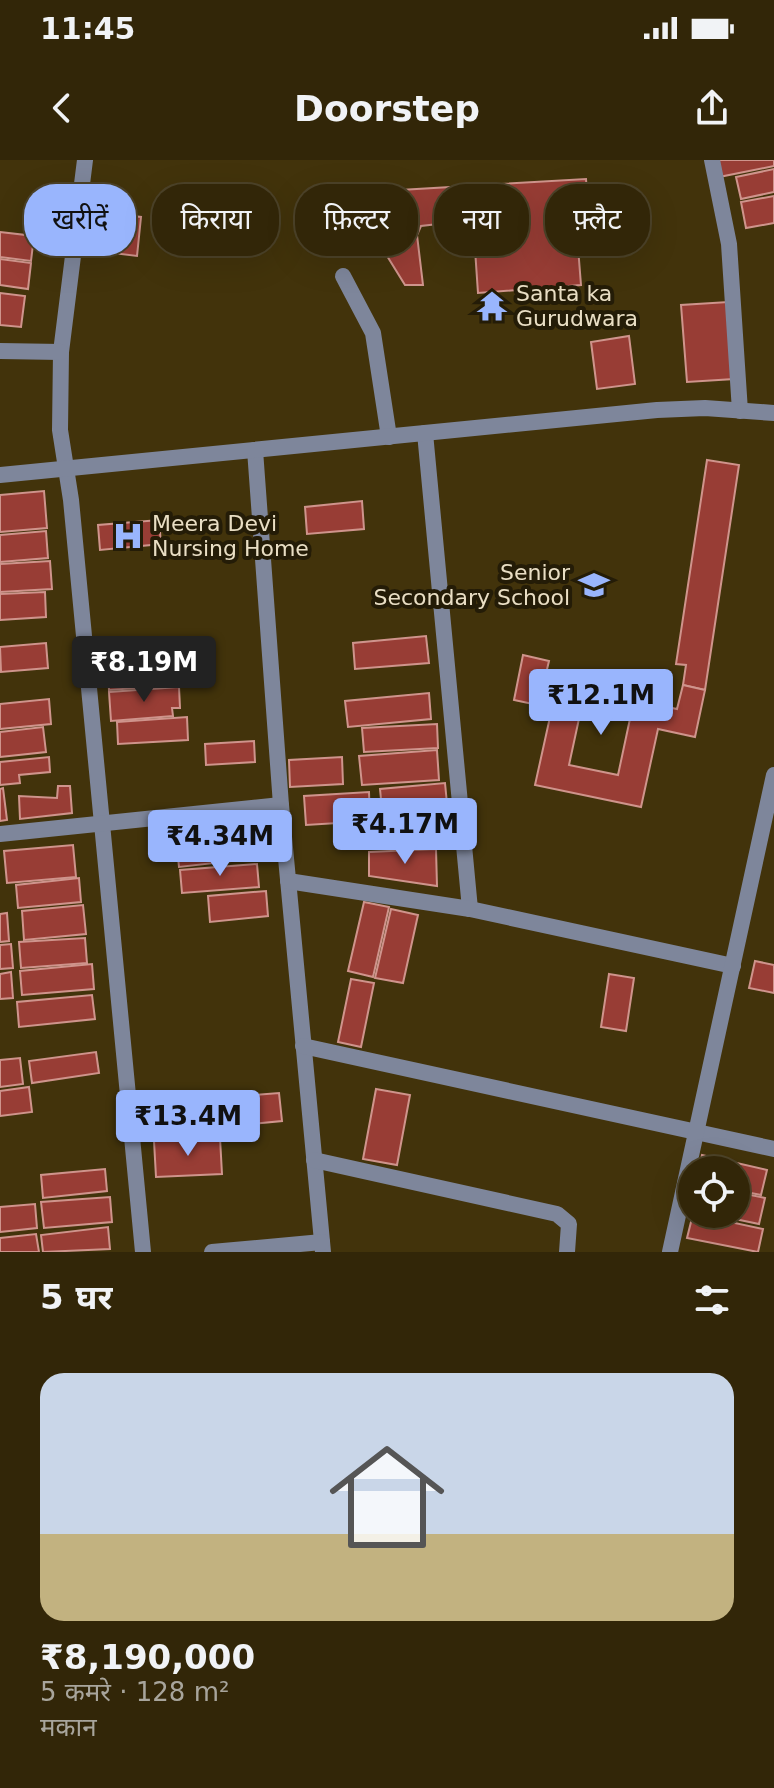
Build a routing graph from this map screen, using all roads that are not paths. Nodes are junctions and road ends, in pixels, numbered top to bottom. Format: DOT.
graph roads {
  1 [pos="85,160"];
  2 [pos="712,160"];
  3 [pos="343,276"];
  4 [pos="0,351"];
  5 [pos="61,352"];
  6 [pos="740,411"];
  7 [pos="774,413"];
  8 [pos="425,433"];
  9 [pos="389,437"];
  10 [pos="255,450"];
  11 [pos="68,469"];
  12 [pos="0,475"];
  13 [pos="774,775"];
  14 [pos="281,805"];
  15 [pos="102,822"];
  16 [pos="0,834"];
  17 [pos="288,881"];
  18 [pos="470,909"];
  19 [pos="733,966"];
  20 [pos="303,1046"];
  21 [pos="694,1131"];
  22 [pos="774,1149"];
  23 [pos="314,1160"];
  24 [pos="323,1247"];
  25 [pos="143,1252"];
  26 [pos="212,1252"];
  27 [pos="567,1252"];
  28 [pos="670,1252"];
  1 -- 5 [label="street"];
  2 -- 6 [label="street"];
  3 -- 9 [label="street"];
  4 -- 5 [label="street"];
  5 -- 11 [label="street"];
  6 -- 7 [label="street"];
  6 -- 8 [label="street"];
  8 -- 9 [label="street"];
  8 -- 18 [label="street"];
  9 -- 10 [label="street"];
  10 -- 11 [label="street"];
  10 -- 14 [label="street"];
  11 -- 12 [label="street"];
  11 -- 15 [label="street"];
  13 -- 19 [label="street"];
  14 -- 15 [label="street"];
  14 -- 17 [label="street"];
  15 -- 16 [label="street"];
  15 -- 25 [label="street"];
  17 -- 18 [label="street"];
  17 -- 20 [label="street"];
  18 -- 19 [label="street"];
  19 -- 21 [label="street"];
  20 -- 21 [label="street"];
  20 -- 23 [label="street"];
  21 -- 22 [label="street"];
  21 -- 28 [label="street"];
  23 -- 24 [label="street"];
  23 -- 27 [label="street"];
  24 -- 26 [label="street"];
}
